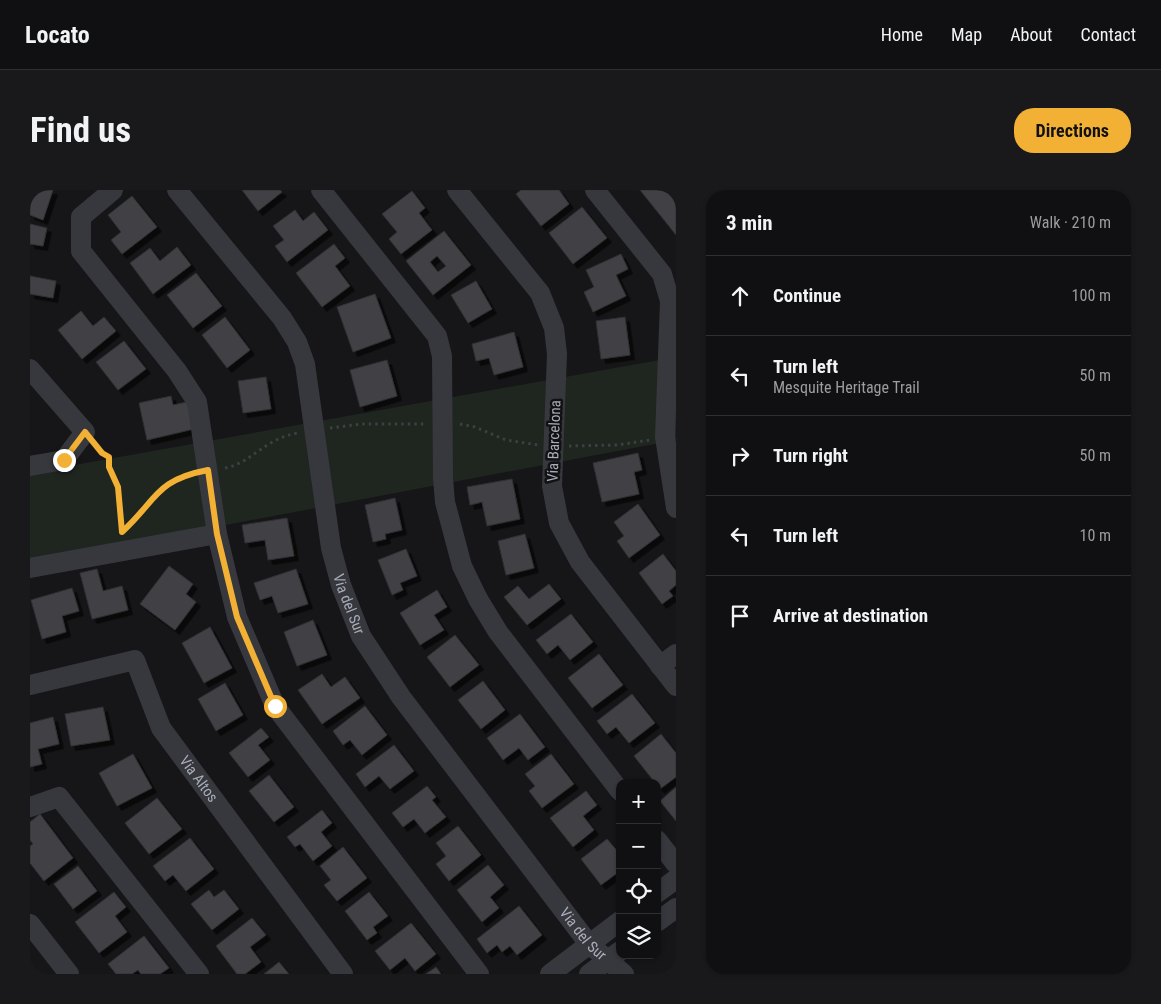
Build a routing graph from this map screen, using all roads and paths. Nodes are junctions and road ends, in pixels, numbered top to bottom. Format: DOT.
graph roads {
  1 [pos="113,190"];
  2 [pos="177,190"];
  3 [pos="321,190"];
  4 [pos="457,190"];
  5 [pos="595,190"];
  6 [pos="30,369"];
  7 [pos="85,432"];
  8 [pos="297,433"];
  9 [pos="570,446"];
  10 [pos="669,446"];
  11 [pos="30,466"];
  12 [pos="208,470"];
  13 [pos="676,508"];
  14 [pos="122,532"];
  15 [pos="217,534"];
  16 [pos="116,537"];
  17 [pos="30,568"];
  18 [pos="676,654"];
  19 [pos="660,666"];
  20 [pos="30,685"];
  21 [pos="676,686"];
  22 [pos="616,786"];
  23 [pos="30,807"];
  24 [pos="661,845"];
  25 [pos="676,864"];
  26 [pos="676,880"];
  27 [pos="661,890"];
  28 [pos="676,908"];
  29 [pos="661,919"];
  30 [pos="30,924"];
  31 [pos="616,924"];
  32 [pos="589,944"];
  33 [pos="614,955"];
  34 [pos="69,974"];
  35 [pos="199,974"];
  36 [pos="343,974"];
  37 [pos="479,974"];
  38 [pos="550,974"];
  39 [pos="589,974"];
  40 [pos="624,974"];
  1 -- 12 [label="street"];
  2 -- 32 [label="street, Via del Sur"];
  3 -- 22 [label="street"];
  4 -- 19 [label="street, Via Barcelona"];
  5 -- 10 [label="street"];
  6 -- 7 [label="street"];
  7 -- 11 [label="street"];
  7 -- 14 [label="path"];
  8 -- 12 [label="path"];
  9 -- 10 [label="path"];
  10 -- 13 [label="street"];
  12 -- 14 [label="path"];
  12 -- 15 [label="street"];
  14 -- 16 [label="path"];
  15 -- 17 [label="street"];
  15 -- 37 [label="street"];
  18 -- 19 [label="street"];
  19 -- 21 [label="street, Via Barcelona"];
  20 -- 36 [label="street, Via Altos"];
  23 -- 35 [label="street"];
  24 -- 25 [label="street"];
  26 -- 27 [label="street"];
  28 -- 29 [label="street"];
  30 -- 34 [label="street"];
  31 -- 32 [label="street"];
  32 -- 33 [label="street, Via del Sur"];
  32 -- 38 [label="street"];
  33 -- 39 [label="street"];
  33 -- 40 [label="street, Via del Sur"];
}
